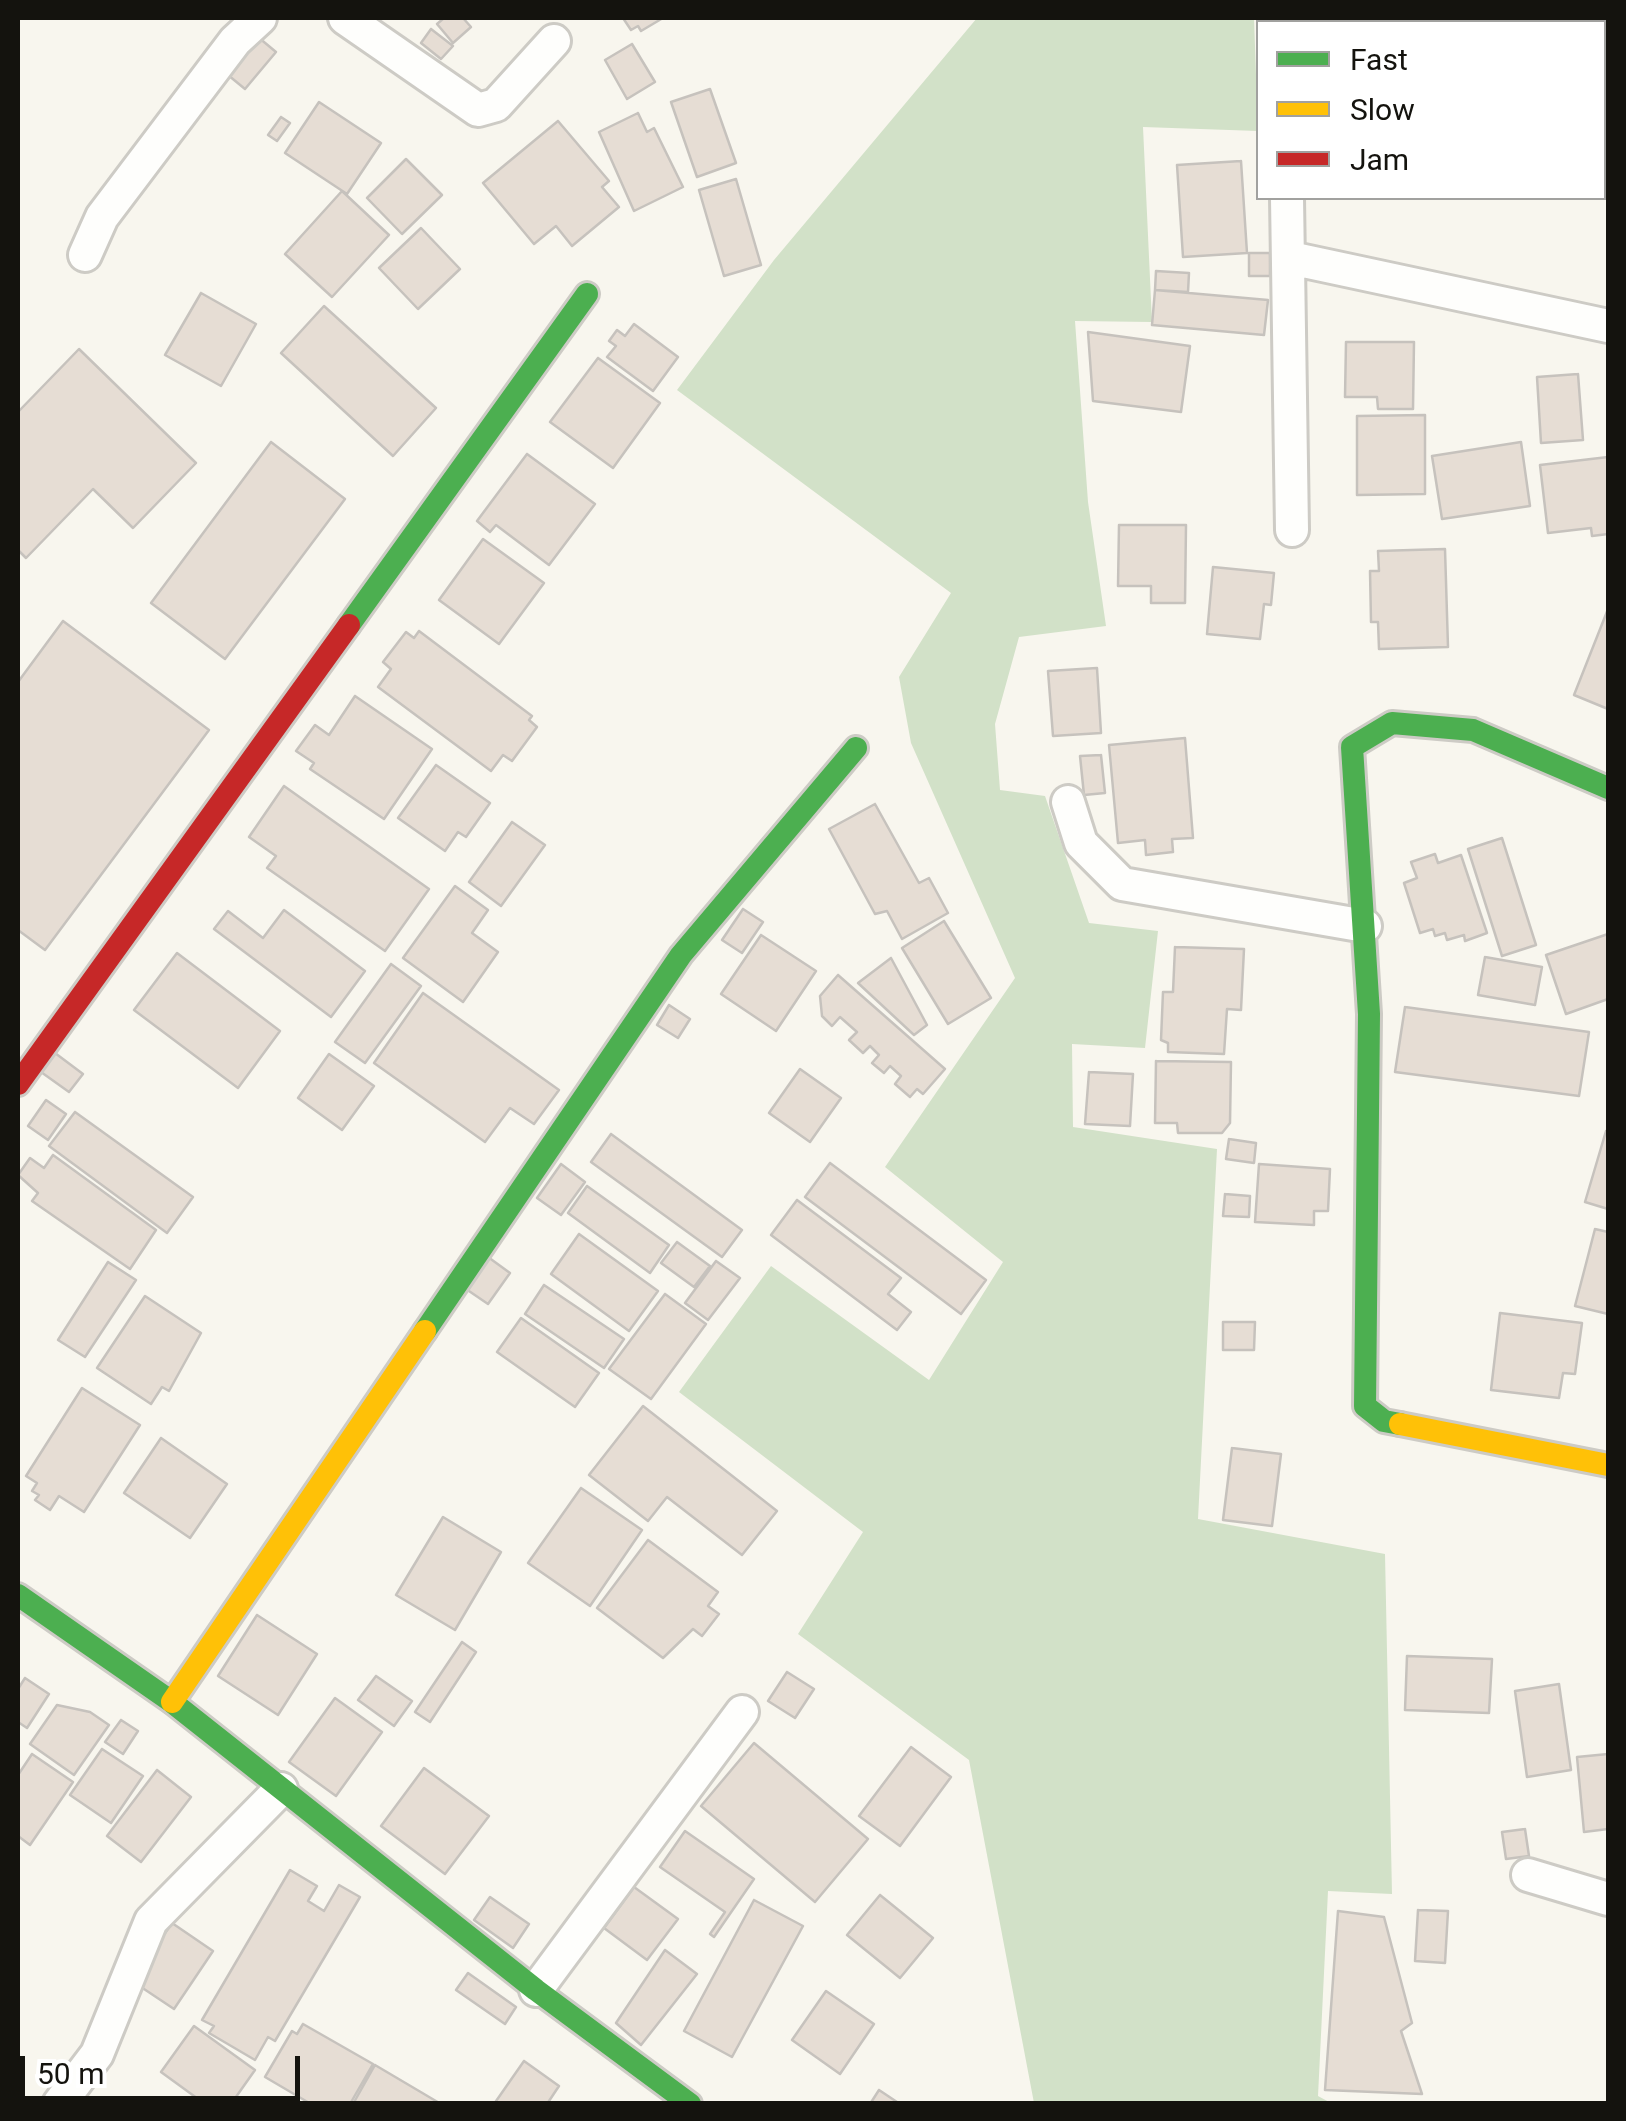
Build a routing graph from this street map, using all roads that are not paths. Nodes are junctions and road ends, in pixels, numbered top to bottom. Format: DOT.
graph roads {
  1 [pos="260,18"];
  2 [pos="346,18"];
  3 [pos="554,41"];
  4 [pos="1286,200"];
  5 [pos="85,255"];
  6 [pos="1290,258"];
  7 [pos="587,294"];
  8 [pos="1608,326"];
  9 [pos="1292,530"];
  10 [pos="856,748"];
  11 [pos="1608,788"];
  12 [pos="1068,802"];
  13 [pos="1365,926"];
  14 [pos="18,1084"];
  15 [pos="1608,1465"];
  16 [pos="18,1595"];
  17 [pos="172,1702"];
  18 [pos="742,1712"];
  19 [pos="281,1789"];
  20 [pos="1528,1875"];
  21 [pos="1608,1898"];
  22 [pos="536,1990"];
  23 [pos="59,2104"];
  24 [pos="690,2104"];
  1 -- 5 [label="street"];
  2 -- 3 [label="street"];
  4 -- 6 [label="street"];
  6 -- 8 [label="street"];
  6 -- 9 [label="street"];
  7 -- 14 [label="street"];
  10 -- 17 [label="street"];
  11 -- 13 [label="street"];
  12 -- 13 [label="street"];
  13 -- 15 [label="street"];
  16 -- 17 [label="street"];
  17 -- 19 [label="street"];
  18 -- 22 [label="street"];
  19 -- 22 [label="street"];
  19 -- 23 [label="street"];
  20 -- 21 [label="street"];
  22 -- 24 [label="street"];
}
